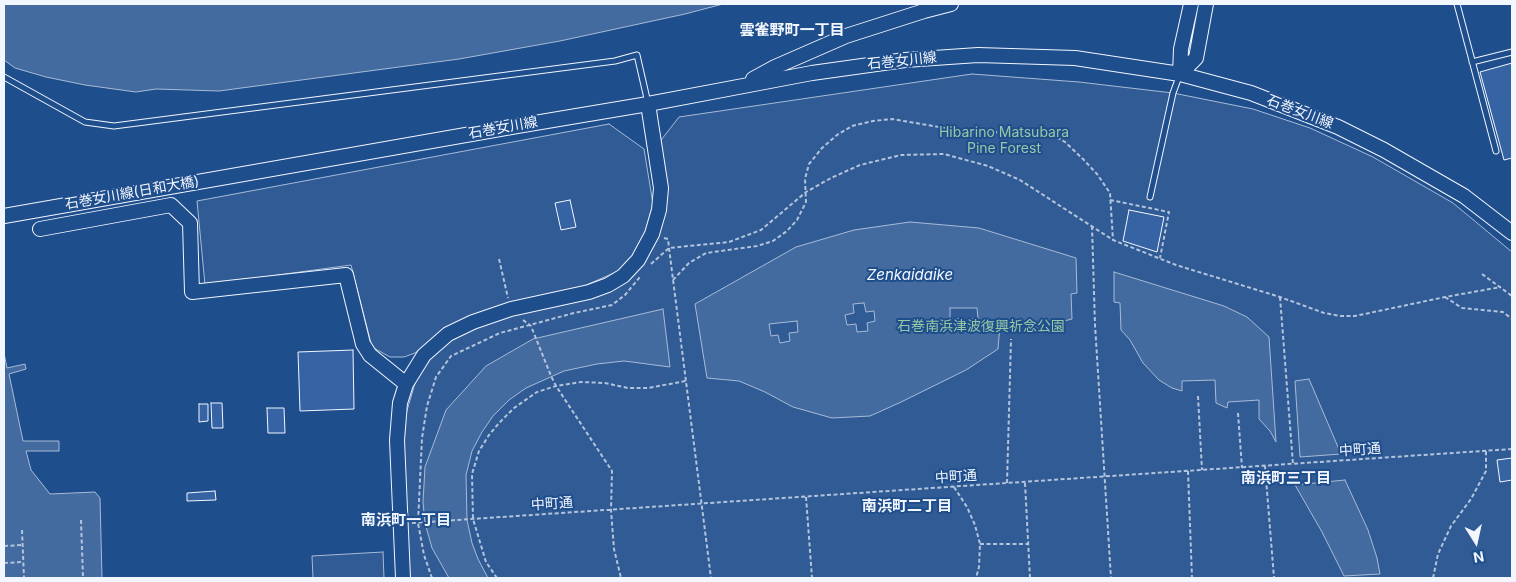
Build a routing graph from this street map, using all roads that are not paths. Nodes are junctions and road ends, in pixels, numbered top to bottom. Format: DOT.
graph roads {
  1 [pos="951,4"];
  2 [pos="1190,4"];
  3 [pos="1206,4"];
  4 [pos="1457,4"];
  5 [pos="1512,52"];
  6 [pos="1472,62"];
  7 [pos="1180,74"];
  8 [pos="4,77"];
  9 [pos="744,85"];
  10 [pos="648,104"];
  11 [pos="1496,151"];
  12 [pos="261,170"];
  13 [pos="1150,197"];
  14 [pos="4,216"];
  15 [pos="40,229"];
  16 [pos="1512,233"];
  17 [pos="406,384"];
  18 [pos="403,578"];
  1 -- 9 [label="main road"];
  2 -- 7 [label="main road"];
  3 -- 7 [label="main road"];
  4 -- 6 [label="lane"];
  5 -- 6 [label="lane"];
  6 -- 11 [label="lane"];
  7 -- 9 [label="main road, 石巻女川線"];
  7 -- 13 [label="lane"];
  7 -- 16 [label="main road, 石巻女川線"];
  8 -- 10 [label="lane"];
  9 -- 10 [label="main road, 石巻女川線"];
  10 -- 12 [label="main road, 石巻女川線"];
  10 -- 17 [label="main road"];
  12 -- 14 [label="main road, 石巻女川線(日和大橋)"];
  15 -- 17 [label="main road"];
  17 -- 18 [label="main road"];
}
